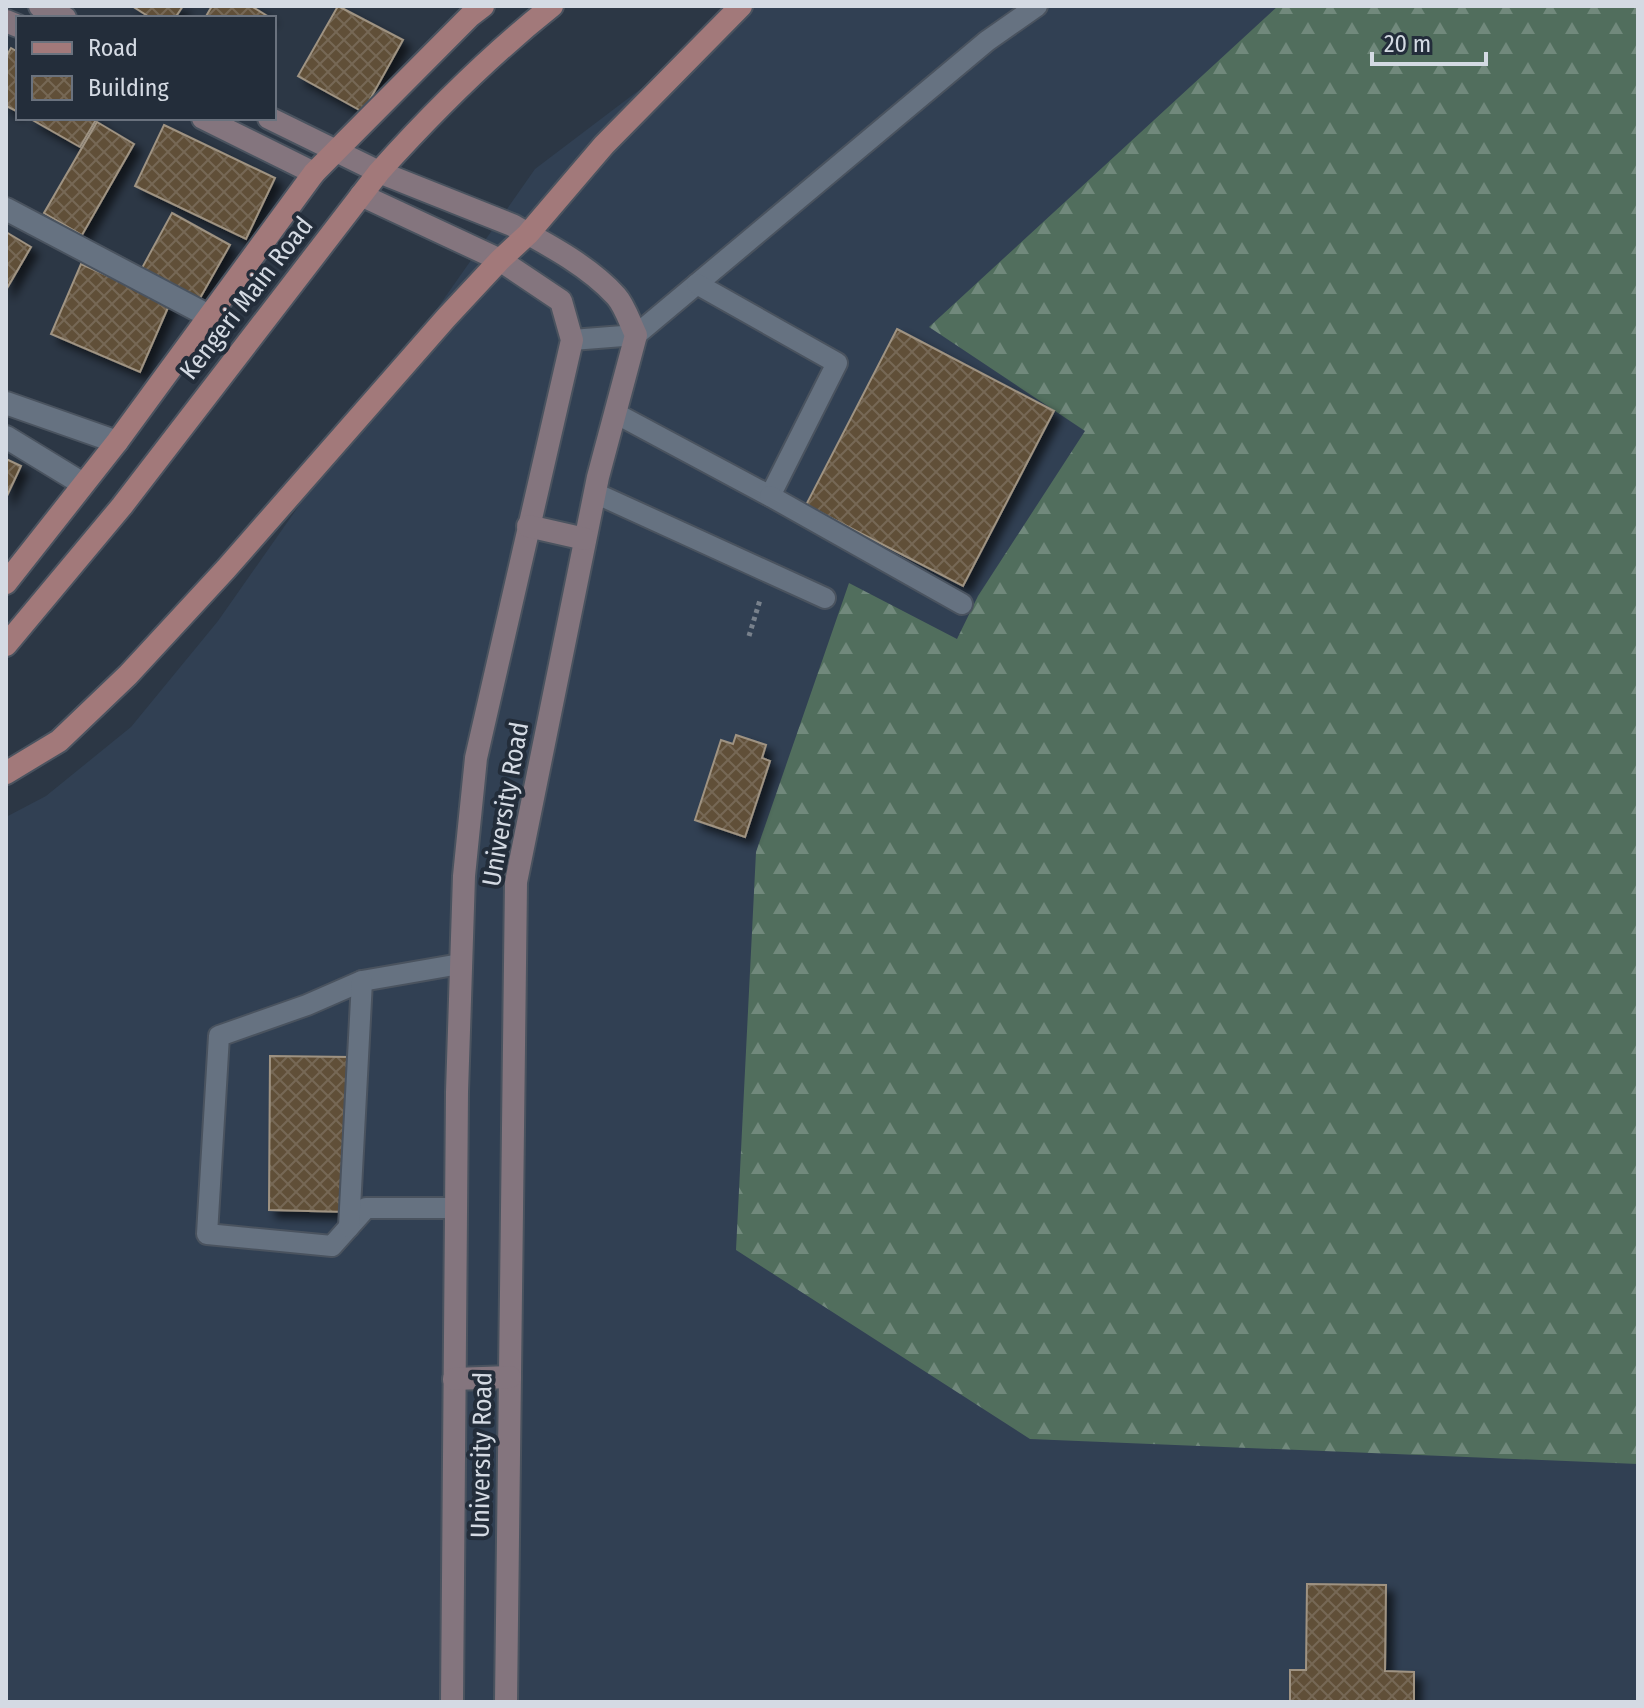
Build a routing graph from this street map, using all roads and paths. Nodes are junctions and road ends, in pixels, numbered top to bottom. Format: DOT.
graph roads {
  1 [pos="40,6"];
  2 [pos="483,6"];
  3 [pos="552,6"];
  4 [pos="741,6"];
  5 [pos="1037,6"];
  6 [pos="61,16"];
  7 [pos="207,120"];
  8 [pos="273,120"];
  9 [pos="336,150"];
  10 [pos="379,172"];
  11 [pos="314,173"];
  12 [pos="361,195"];
  13 [pos="6,209"];
  14 [pos="528,234"];
  15 [pos="500,260"];
  16 [pos="697,284"];
  17 [pos="207,315"];
  18 [pos="636,335"];
  19 [pos="572,340"];
  20 [pos="6,403"];
  21 [pos="615,413"];
  22 [pos="6,437"];
  23 [pos="117,442"];
  24 [pos="83,484"];
  25 [pos="595,493"];
  26 [pos="770,496"];
  27 [pos="528,526"];
  28 [pos="585,539"];
  29 [pos="767,572"];
  30 [pos="6,583"];
  31 [pos="825,598"];
  32 [pos="962,604"];
  33 [pos="749,636"];
  34 [pos="6,645"];
  35 [pos="6,773"];
  36 [pos="460,964"];
  37 [pos="362,981"];
  38 [pos="456,1208"];
  39 [pos="349,1227"];
  40 [pos="510,1377"];
  41 [pos="454,1379"];
  42 [pos="452,1702"];
  43 [pos="506,1702"];
  1 -- 6 [label="main road"];
  2 -- 9 [label="main road, Kengeri Main Road"];
  3 -- 10 [label="main road, Kengeri Main Road"];
  4 -- 14 [label="main road"];
  5 -- 16 [label="lane"];
  7 -- 11 [label="main road"];
  8 -- 9 [label="main road"];
  9 -- 10 [label="main road"];
  9 -- 11 [label="main road, Kengeri Main Road"];
  10 -- 12 [label="main road, Kengeri Main Road"];
  10 -- 14 [label="main road"];
  11 -- 17 [label="main road, Kengeri Main Road"];
  12 -- 15 [label="main road, University Road"];
  12 -- 34 [label="main road, Kengeri Main Road"];
  13 -- 17 [label="street"];
  14 -- 15 [label="main road"];
  14 -- 18 [label="main road"];
  15 -- 19 [label="main road, University Road"];
  15 -- 35 [label="main road"];
  16 -- 18 [label="lane"];
  16 -- 26 [label="lane"];
  17 -- 23 [label="main road, Kengeri Main Road"];
  18 -- 19 [label="lane"];
  18 -- 21 [label="main road, University Road"];
  19 -- 27 [label="main road, University Road"];
  20 -- 23 [label="street"];
  21 -- 25 [label="main road, University Road"];
  21 -- 26 [label="lane"];
  22 -- 24 [label="street"];
  23 -- 24 [label="main road, Kengeri Main Road"];
  24 -- 30 [label="main road, Kengeri Main Road"];
  25 -- 28 [label="main road, University Road"];
  25 -- 29 [label="lane"];
  26 -- 32 [label="lane"];
  27 -- 28 [label="main road"];
  27 -- 36 [label="main road, University Road"];
  28 -- 40 [label="main road, University Road"];
  29 -- 31 [label="lane"];
  29 -- 33 [label="path"];
  36 -- 37 [label="lane"];
  36 -- 38 [label="main road, University Road"];
  37 -- 39 [label="lane"];
  37 -- 39 [label="lane"];
  38 -- 39 [label="lane"];
  38 -- 41 [label="main road, University Road"];
  40 -- 41 [label="main road"];
  40 -- 43 [label="main road, University Road"];
  41 -- 42 [label="main road, University Road"];
}
